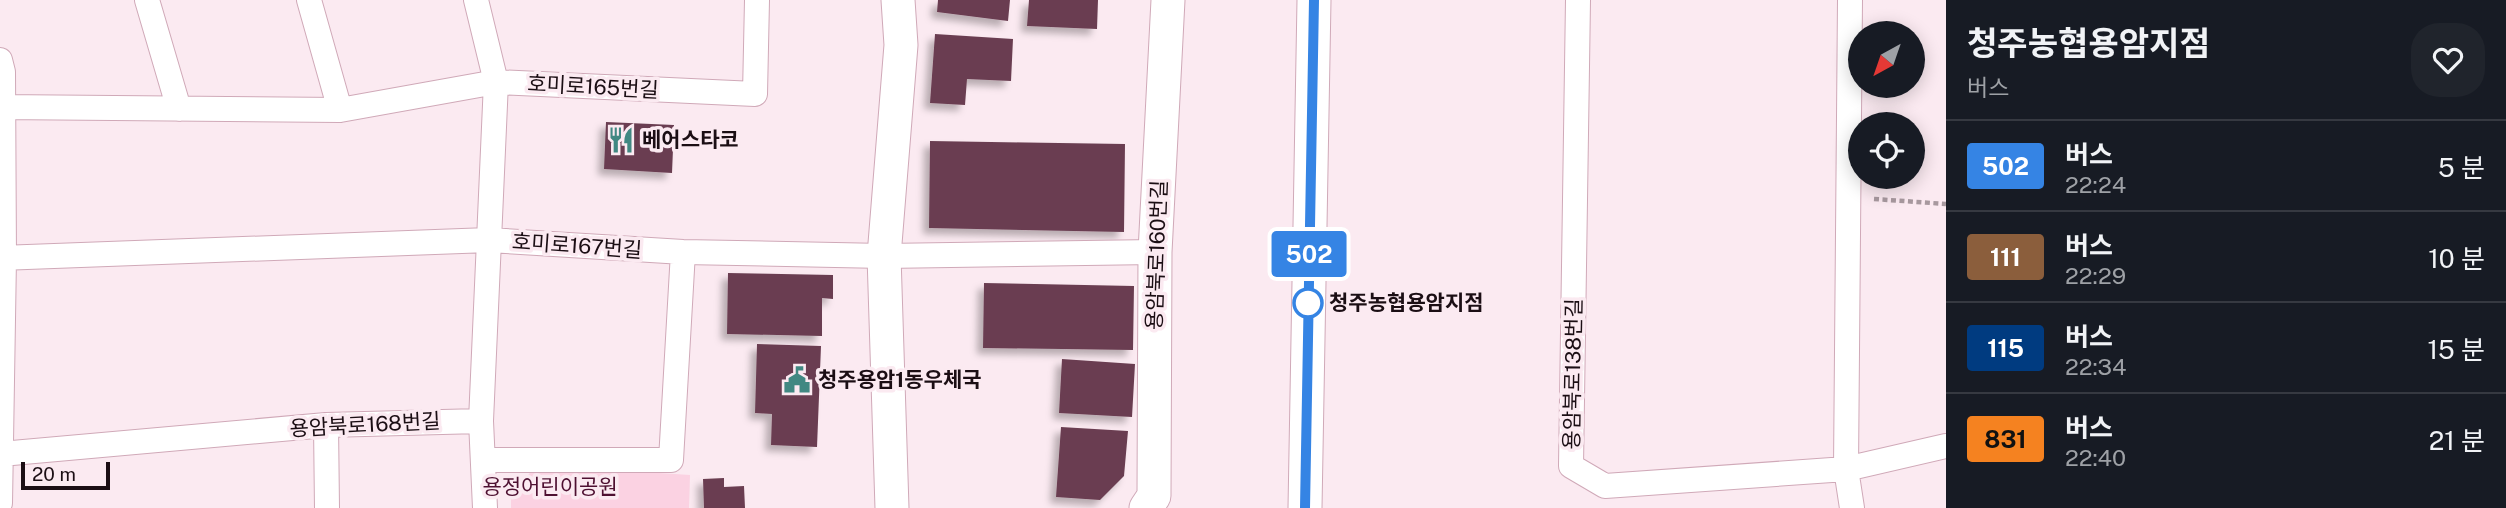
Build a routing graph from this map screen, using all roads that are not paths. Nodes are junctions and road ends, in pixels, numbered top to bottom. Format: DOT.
graph roads {
  1 [pos="147,0"];
  2 [pos="309,0"];
  3 [pos="476,0"];
  4 [pos="757,0"];
  5 [pos="898,0"];
  6 [pos="1168,0"];
  7 [pos="1314,0"];
  8 [pos="1578,0"];
  9 [pos="1850,0"];
  10 [pos="0,60"];
  11 [pos="496,82"];
  12 [pos="1,107"];
  13 [pos="179,109"];
  14 [pos="340,110"];
  15 [pos="489,240"];
  16 [pos="683,252"];
  17 [pos="1155,252"];
  18 [pos="884,256"];
  19 [pos="2,258"];
  20 [pos="481,421"];
  21 [pos="326,425"];
  22 [pos="1946,446"];
  23 [pos="1,454"];
  24 [pos="484,460"];
  25 [pos="1846,469"];
  26 [pos="0,503"];
  27 [pos="327,508"];
  28 [pos="485,508"];
  29 [pos="892,508"];
  30 [pos="1146,508"];
  31 [pos="1305,508"];
  32 [pos="1852,508"];
  1 -- 13 [label="street"];
  2 -- 14 [label="street"];
  3 -- 11 [label="street"];
  4 -- 11 [label="street, 호미로165번길"];
  5 -- 18 [label="street"];
  6 -- 17 [label="street, 용암북로160번길"];
  7 -- 31 [label="street"];
  8 -- 25 [label="street, 용암북로138번길"];
  9 -- 25 [label="street"];
  10 -- 12 [label="street"];
  11 -- 14 [label="street, 호미로165번길"];
  11 -- 15 [label="street"];
  12 -- 13 [label="street, 호미로165번길"];
  12 -- 19 [label="street"];
  13 -- 14 [label="street, 호미로165번길"];
  15 -- 16 [label="street, 호미로167번길"];
  15 -- 19 [label="street, 호미로167번길"];
  15 -- 20 [label="street"];
  16 -- 18 [label="street, 호미로167번길"];
  16 -- 24 [label="street"];
  17 -- 18 [label="street, 호미로167번길"];
  17 -- 30 [label="street, 용암북로160번길"];
  18 -- 29 [label="street"];
  19 -- 23 [label="street"];
  20 -- 21 [label="street, 용암북로168번길"];
  20 -- 24 [label="street"];
  21 -- 23 [label="street, 용암북로168번길"];
  21 -- 27 [label="street"];
  22 -- 25 [label="street, 용암북로138번길"];
  23 -- 26 [label="street"];
  24 -- 28 [label="street"];
  25 -- 32 [label="street"];
}
